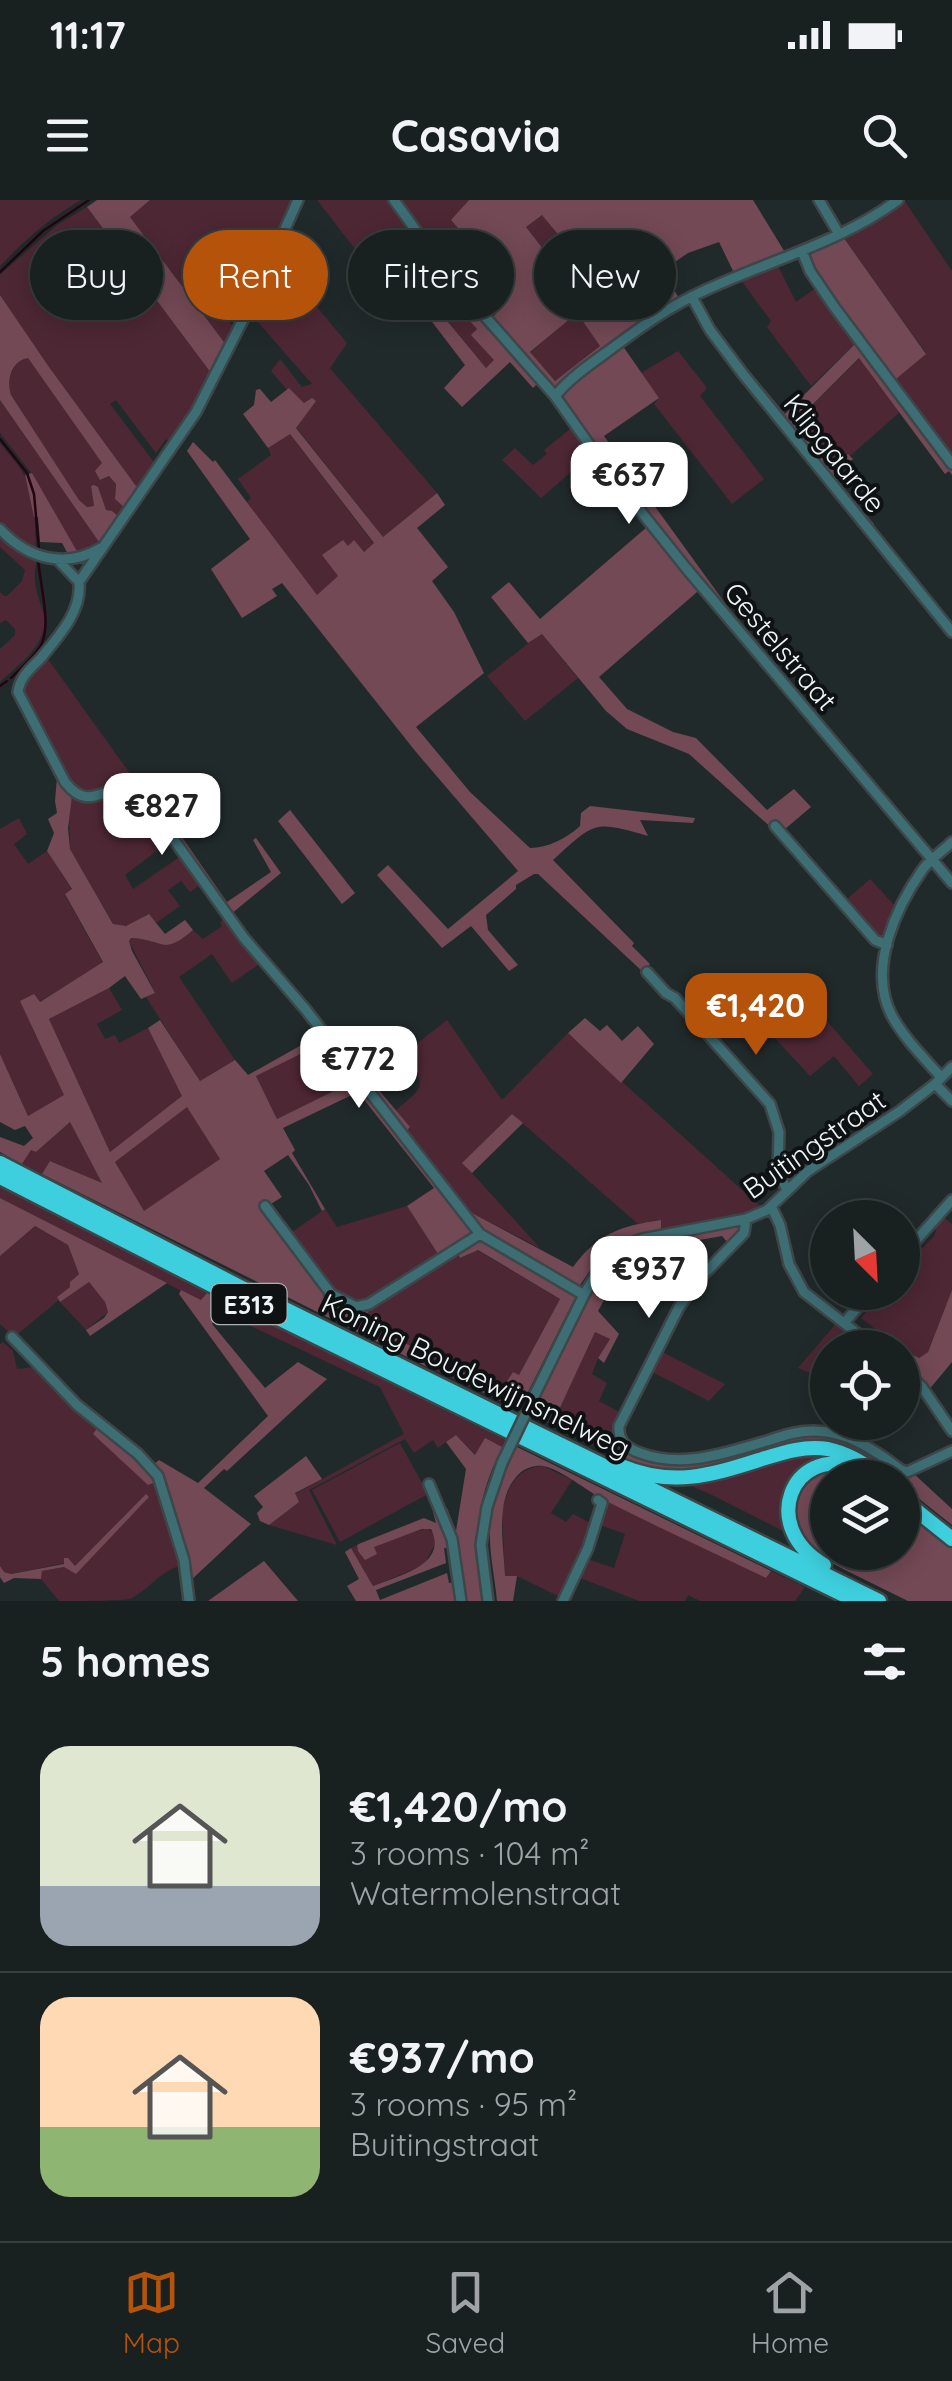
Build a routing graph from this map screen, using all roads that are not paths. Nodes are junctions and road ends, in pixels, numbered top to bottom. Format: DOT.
graph roads {
  1 [pos="298,200"];
  2 [pos="394,200"];
  3 [pos="819,200"];
  4 [pos="898,200"];
  5 [pos="839,234"];
  6 [pos="802,251"];
  7 [pos="692,297"];
  8 [pos="555,396"];
  9 [pos="952,464"];
  10 [pos="0,529"];
  11 [pos="104,546"];
  12 [pos="58,560"];
  13 [pos="79,582"];
  14 [pos="952,632"];
  15 [pos="775,826"];
  16 [pos="952,842"];
  17 [pos="932,860"];
  18 [pos="952,883"];
  19 [pos="887,945"];
  20 [pos="646,972"];
  21 [pos="952,1067"];
  22 [pos="938,1081"];
  23 [pos="952,1101"];
  24 [pos="0,1163"];
  25 [pos="0,1177"];
  26 [pos="788,1190"];
  27 [pos="952,1200"];
  28 [pos="265,1206"];
  29 [pos="771,1206"];
  30 [pos="746,1218"];
  31 [pos="480,1234"];
  32 [pos="920,1236"];
  33 [pos="584,1295"];
  34 [pos="855,1310"];
  35 [pos="845,1322"];
  36 [pos="855,1330"];
  37 [pos="12,1337"];
  38 [pos="920,1386"];
  39 [pos="952,1431"];
  40 [pos="952,1451"];
  41 [pos="583,1456"];
  42 [pos="856,1460"];
  43 [pos="810,1472"];
  44 [pos="429,1484"];
  45 [pos="598,1500"];
  46 [pos="920,1510"];
  47 [pos="952,1535"];
  48 [pos="810,1556"];
  49 [pos="832,1570"];
  50 [pos="858,1596"];
  51 [pos="189,1601"];
  52 [pos="461,1601"];
  53 [pos="488,1601"];
  54 [pos="563,1601"];
  55 [pos="879,1601"];
  1 -- 11 [label="street"];
  2 -- 8 [label="street, Gestelstraat"];
  3 -- 5 [label="street"];
  4 -- 5 [label="street"];
  5 -- 6 [label="street"];
  6 -- 7 [label="street"];
  6 -- 9 [label="street"];
  7 -- 8 [label="street"];
  7 -- 14 [label="street, Klipgaarde"];
  8 -- 17 [label="street, Gestelstraat"];
  10 -- 12 [label="street"];
  11 -- 12 [label="street"];
  11 -- 13 [label="street"];
  12 -- 13 [label="street"];
  13 -- 31 [label="street"];
  15 -- 19 [label="street"];
  16 -- 17 [label="street"];
  17 -- 18 [label="street, Gestelstraat"];
  17 -- 19 [label="street"];
  19 -- 22 [label="street"];
  20 -- 26 [label="street"];
  21 -- 22 [label="street, Buitingstraat"];
  22 -- 23 [label="street"];
  22 -- 26 [label="street, Buitingstraat"];
  24 -- 41 [label="highway, Koning Boudewijnsnelweg / E313"];
  25 -- 50 [label="highway, Koning Boudewijnsnelweg / E313"];
  26 -- 29 [label="street, Buitingstraat"];
  27 -- 32 [label="street"];
  28 -- 31 [label="street"];
  29 -- 30 [label="street, Buitingstraat"];
  29 -- 35 [label="street"];
  30 -- 33 [label="street, Buitingstraat"];
  30 -- 40 [label="street, Buitingstraat"];
  31 -- 33 [label="street"];
  33 -- 53 [label="street, Buitingstraat, bridge"];
  34 -- 35 [label="street"];
  35 -- 36 [label="street"];
  37 -- 51 [label="street"];
  38 -- 39 [label="street"];
  41 -- 42 [label="highway"];
  41 -- 50 [label="highway, Koning Boudewijnsnelweg / E313"];
  43 -- 48 [label="highway"];
  44 -- 52 [label="street"];
  45 -- 54 [label="street"];
  46 -- 47 [label="highway"];
  49 -- 50 [label="highway"];
  50 -- 55 [label="highway, Koning Boudewijnsnelweg / E313"];
}
